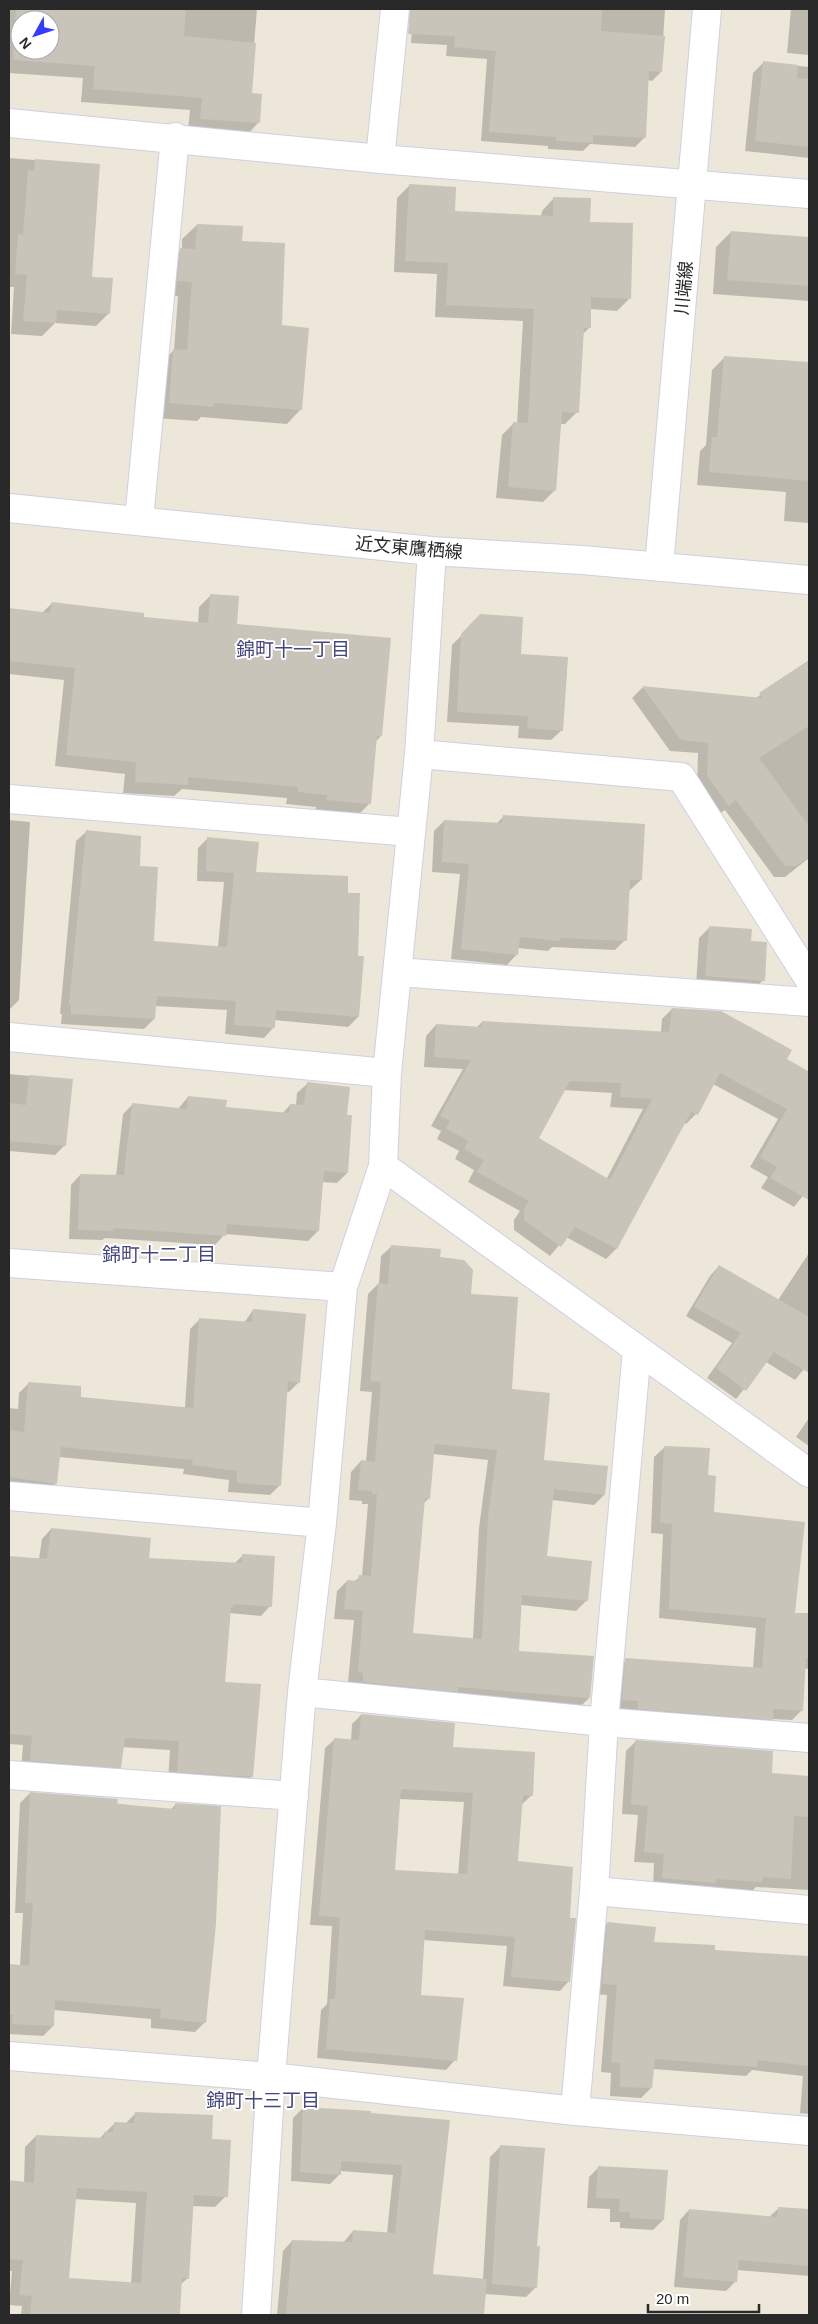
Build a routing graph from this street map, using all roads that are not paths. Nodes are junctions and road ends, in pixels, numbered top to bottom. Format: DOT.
graph roads {
  1 [pos="395,9"];
  2 [pos="707,9"];
  3 [pos="9,122"];
  4 [pos="175,138"];
  5 [pos="380,159"];
  6 [pos="693,184"];
  7 [pos="809,194"];
  8 [pos="9,508"];
  9 [pos="139,520"];
  10 [pos="432,551"];
  11 [pos="659,567"];
  12 [pos="809,580"];
  13 [pos="419,754"];
  14 [pos="9,799"];
  15 [pos="411,832"];
  16 [pos="397,972"];
  17 [pos="809,979"];
  18 [pos="809,1002"];
  19 [pos="9,1037"];
  20 [pos="387,1073"];
  21 [pos="383,1166"];
  22 [pos="9,1263"];
  23 [pos="343,1287"];
  24 [pos="637,1348"];
  25 [pos="809,1472"];
  26 [pos="9,1496"];
  27 [pos="322,1523"];
  28 [pos="302,1692"];
  29 [pos="604,1722"];
  30 [pos="809,1738"];
  31 [pos="9,1774"];
  32 [pos="294,1796"];
  33 [pos="594,1891"];
  34 [pos="809,1910"];
  35 [pos="9,2056"];
  36 [pos="271,2077"];
  37 [pos="575,2111"];
  38 [pos="809,2131"];
  39 [pos="256,2315"];
  1 -- 5 [label="street"];
  2 -- 6 [label="street, 川端線"];
  3 -- 4 [label="street"];
  4 -- 5 [label="street"];
  4 -- 9 [label="street"];
  5 -- 6 [label="street"];
  6 -- 7 [label="street"];
  6 -- 11 [label="street, 川端線"];
  8 -- 9 [label="street, 近文東鷹栖線"];
  9 -- 10 [label="street, 近文東鷹栖線"];
  10 -- 11 [label="street, 近文東鷹栖線"];
  10 -- 13 [label="street"];
  11 -- 12 [label="street, 近文東鷹栖線"];
  13 -- 15 [label="street"];
  13 -- 17 [label="street"];
  14 -- 15 [label="street"];
  15 -- 16 [label="street"];
  16 -- 18 [label="street"];
  16 -- 20 [label="street"];
  19 -- 20 [label="street"];
  20 -- 21 [label="street"];
  21 -- 23 [label="street"];
  21 -- 24 [label="street"];
  22 -- 23 [label="street"];
  23 -- 27 [label="street"];
  24 -- 25 [label="street"];
  24 -- 29 [label="street"];
  26 -- 27 [label="street"];
  27 -- 28 [label="street"];
  28 -- 29 [label="street"];
  28 -- 32 [label="street"];
  29 -- 30 [label="street"];
  29 -- 33 [label="street"];
  31 -- 32 [label="street"];
  32 -- 36 [label="street"];
  33 -- 34 [label="street"];
  33 -- 37 [label="street"];
  35 -- 36 [label="street"];
  36 -- 37 [label="street"];
  36 -- 39 [label="street"];
  37 -- 38 [label="street"];
}
